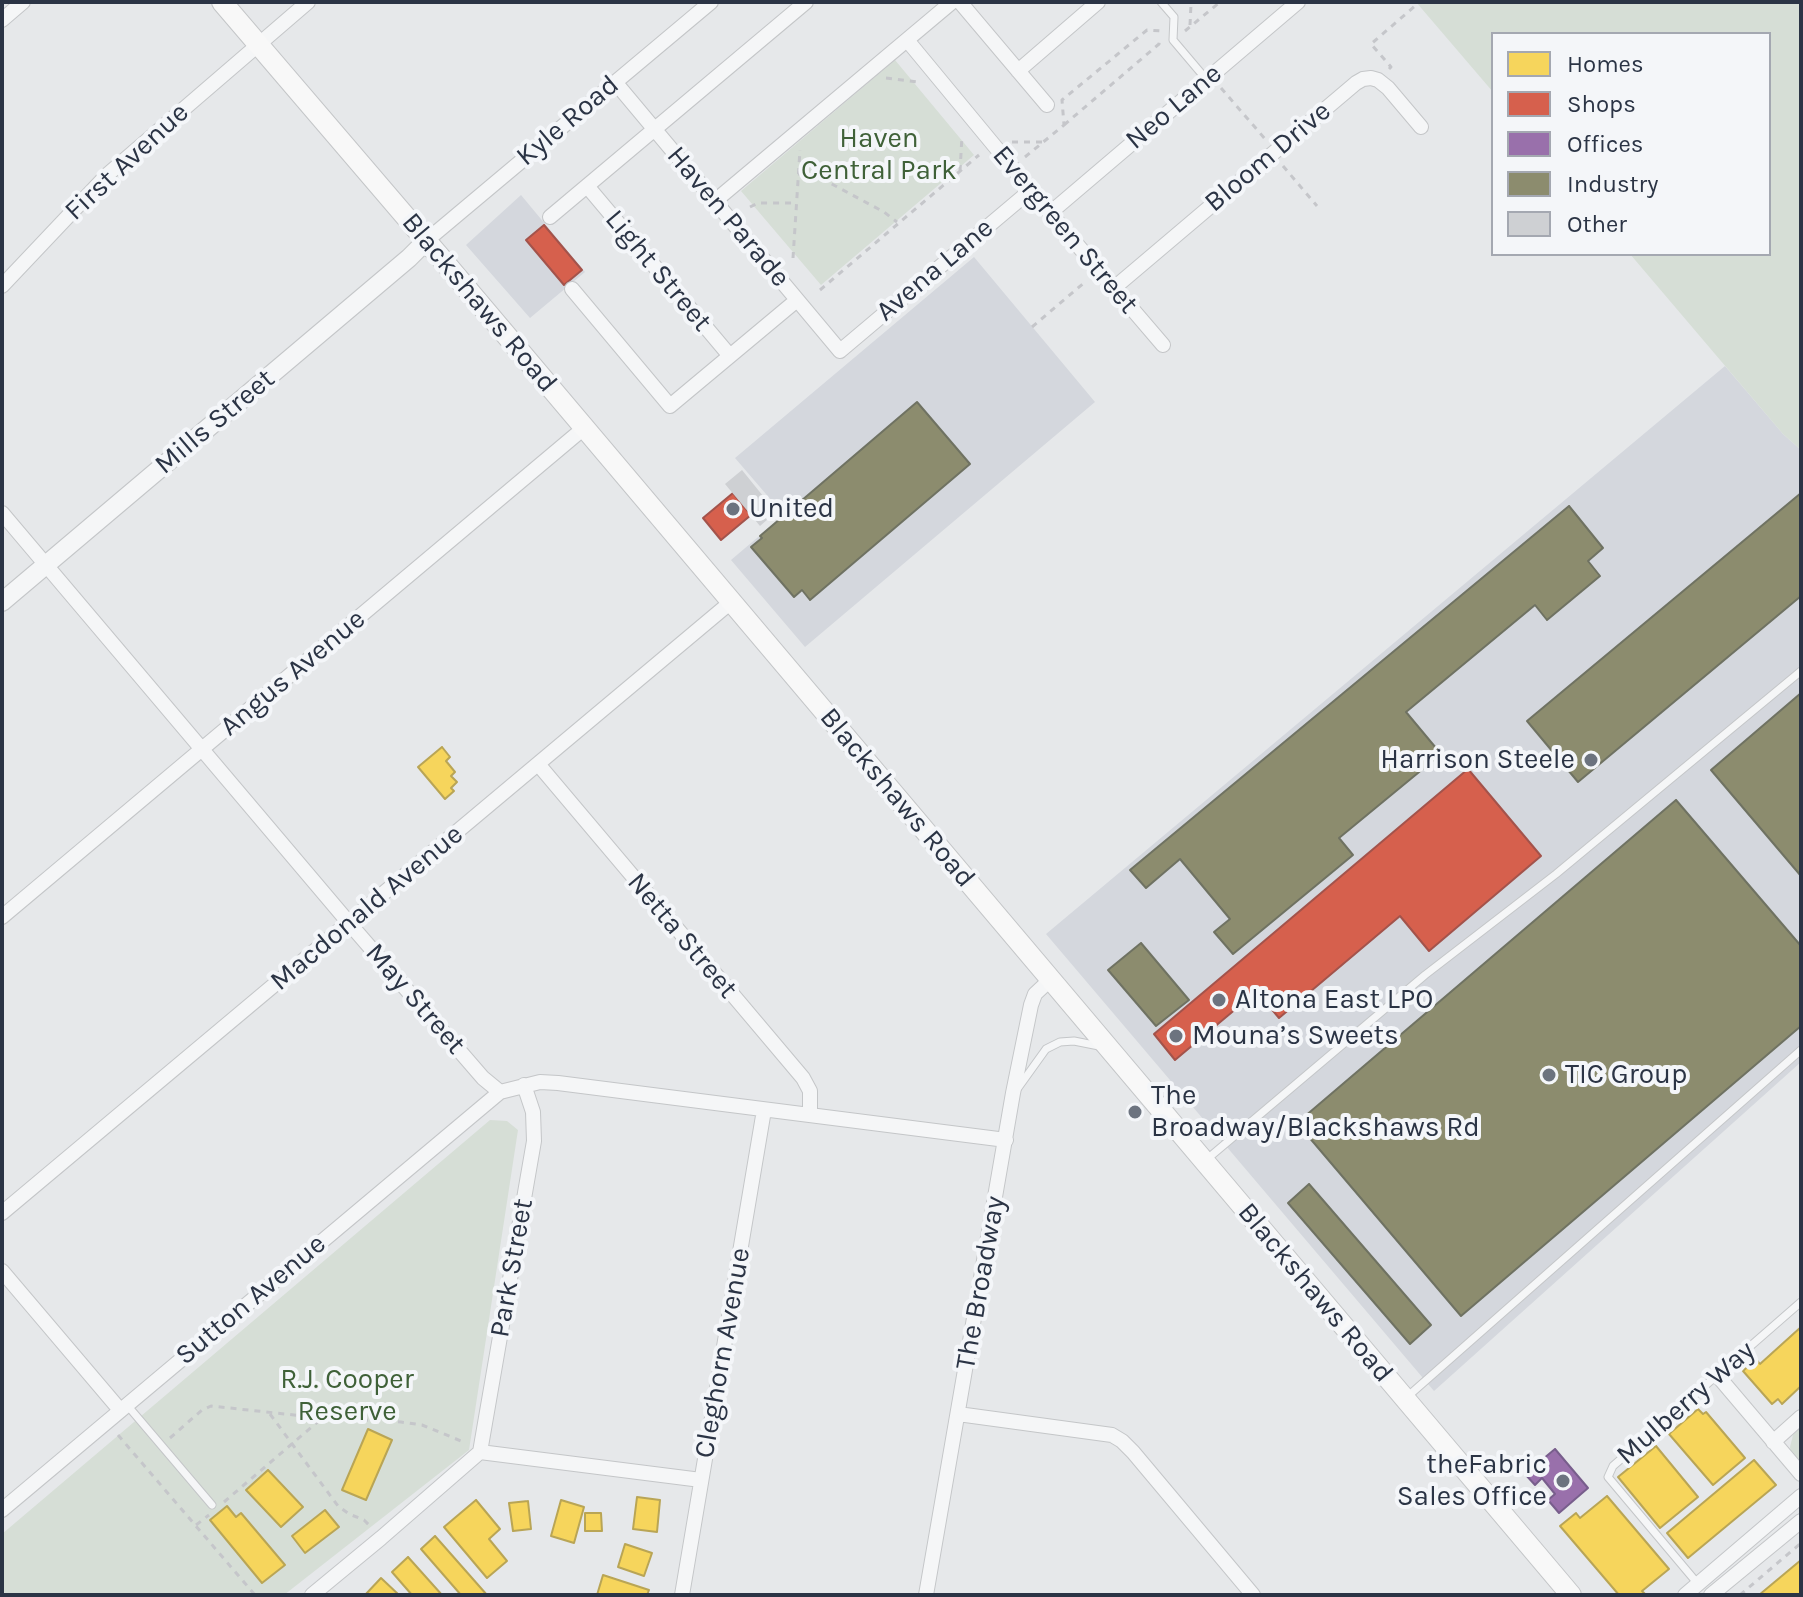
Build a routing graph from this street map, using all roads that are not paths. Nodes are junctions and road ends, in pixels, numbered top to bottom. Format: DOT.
graph roads {
  1 [pos="23,2"];
  2 [pos="222,2"];
  3 [pos="308,2"];
  4 [pos="711,2"];
  5 [pos="806,2"];
  6 [pos="952,2"];
  7 [pos="960,2"];
  8 [pos="1098,2"];
  9 [pos="1161,2"];
  10 [pos="1298,2"];
  11 [pos="2,20"];
  12 [pos="907,40"];
  13 [pos="258,45"];
  14 [pos="1018,71"];
  15 [pos="1209,77"];
  16 [pos="615,82"];
  17 [pos="1047,105"];
  18 [pos="1421,127"];
  19 [pos="654,129"];
  20 [pos="587,186"];
  21 [pos="1031,190"];
  22 [pos="715,201"];
  23 [pos="1050,213"];
  24 [pos="550,217"];
  25 [pos="426,241"];
  26 [pos="2,286"];
  27 [pos="1114,288"];
  28 [pos="572,289"];
  29 [pos="797,300"];
  30 [pos="1163,345"];
  31 [pos="840,351"];
  32 [pos="730,356"];
  33 [pos="584,428"];
  34 [pos="2,513"];
  35 [pos="46,564"];
  36 [pos="2,602"];
  37 [pos="731,602"];
  38 [pos="1801,671"];
  39 [pos="203,750"];
  40 [pos="538,764"];
  41 [pos="2,917"];
  42 [pos="349,923"];
  43 [pos="1051,979"];
  44 [pos="1109,1048"];
  45 [pos="1801,1050"];
  46 [pos="524,1085"];
  47 [pos="500,1092"];
  48 [pos="1013,1093"];
  49 [pos="764,1110"];
  50 [pos="810,1114"];
  51 [pos="1006,1140"];
  52 [pos="1204,1161"];
  53 [pos="2,1213"];
  54 [pos="2,1271"];
  55 [pos="1801,1302"];
  56 [pos="1717,1375"];
  57 [pos="1405,1399"];
  58 [pos="123,1408"];
  59 [pos="958,1414"];
  60 [pos="1801,1417"];
  61 [pos="1773,1442"];
  62 [pos="481,1449"];
  63 [pos="1801,1474"];
  64 [pos="701,1480"];
  65 [pos="1801,1496"];
  66 [pos="212,1505"];
  67 [pos="2,1510"];
  68 [pos="1801,1521"];
  69 [pos="1698,1584"];
  70 [pos="312,1595"];
  71 [pos="682,1595"];
  72 [pos="926,1595"];
  73 [pos="1253,1595"];
  74 [pos="1571,1595"];
  75 [pos="1685,1595"];
  76 [pos="1711,1595"];
  1 -- 11 [label="street"];
  2 -- 13 [label="main road, Blackshaws Road"];
  3 -- 13 [label="street, First Avenue"];
  4 -- 16 [label="street, Kyle Road"];
  5 -- 19 [label="street"];
  6 -- 12 [label="street"];
  7 -- 14 [label="street"];
  8 -- 14 [label="street"];
  9 -- 15 [label="lane"];
  10 -- 15 [label="street, Neo Lane"];
  12 -- 21 [label="street, Evergreen Street"];
  12 -- 22 [label="street"];
  13 -- 25 [label="main road, Blackshaws Road"];
  13 -- 26 [label="street, First Avenue"];
  14 -- 17 [label="street"];
  15 -- 23 [label="street, Neo Lane"];
  16 -- 19 [label="street, Haven Parade"];
  16 -- 25 [label="street, Kyle Road"];
  18 -- 27 [label="street, Bloom Drive"];
  19 -- 20 [label="street"];
  19 -- 22 [label="street, Haven Parade"];
  20 -- 24 [label="street"];
  20 -- 32 [label="street, Light Street"];
  21 -- 23 [label="street, Evergreen Street"];
  21 -- 31 [label="street, Avena Lane"];
  22 -- 29 [label="street, Haven Parade"];
  23 -- 27 [label="street, Evergreen Street"];
  25 -- 33 [label="main road, Blackshaws Road"];
  25 -- 35 [label="street, Mills Street"];
  27 -- 30 [label="street, Evergreen Street"];
  28 -- 32 [label="street"];
  29 -- 31 [label="street, Haven Parade"];
  29 -- 32 [label="street"];
  33 -- 37 [label="main road, Blackshaws Road"];
  33 -- 39 [label="street, Angus Avenue"];
  34 -- 35 [label="street, May Street"];
  35 -- 36 [label="street, Mills Street"];
  35 -- 39 [label="street, May Street"];
  37 -- 40 [label="street, Macdonald Avenue"];
  37 -- 43 [label="main road, Blackshaws Road"];
  38 -- 52 [label="lane"];
  39 -- 41 [label="street, Angus Avenue"];
  39 -- 42 [label="street, May Street"];
  40 -- 42 [label="street, Macdonald Avenue"];
  40 -- 50 [label="street, Netta Street"];
  42 -- 47 [label="street, May Street"];
  42 -- 53 [label="street, Macdonald Avenue"];
  43 -- 44 [label="main road, Blackshaws Road"];
  43 -- 48 [label="street, The Broadway"];
  44 -- 48 [label="lane"];
  44 -- 52 [label="main road, Blackshaws Road"];
  45 -- 57 [label="lane"];
  46 -- 47 [label="street"];
  46 -- 49 [label="street"];
  46 -- 62 [label="street, Park Street"];
  47 -- 58 [label="street, Sutton Avenue"];
  48 -- 51 [label="street, The Broadway"];
  49 -- 50 [label="street"];
  49 -- 64 [label="street, Cleghorn Avenue"];
  50 -- 51 [label="street"];
  51 -- 59 [label="street, The Broadway"];
  52 -- 57 [label="main road, Blackshaws Road"];
  54 -- 58 [label="street"];
  55 -- 56 [label="lane, Mulberry Way"];
  56 -- 61 [label="street"];
  56 -- 69 [label="lane, Mulberry Way"];
  57 -- 74 [label="main road, Blackshaws Road"];
  58 -- 66 [label="lane"];
  58 -- 67 [label="street, Sutton Avenue"];
  59 -- 72 [label="street, The Broadway"];
  59 -- 73 [label="street"];
  60 -- 61 [label="street"];
  61 -- 63 [label="street"];
  62 -- 64 [label="street"];
  62 -- 70 [label="street"];
  64 -- 71 [label="street, Cleghorn Avenue"];
  65 -- 69 [label="street"];
  68 -- 76 [label="street"];
  69 -- 75 [label="street"];
}
